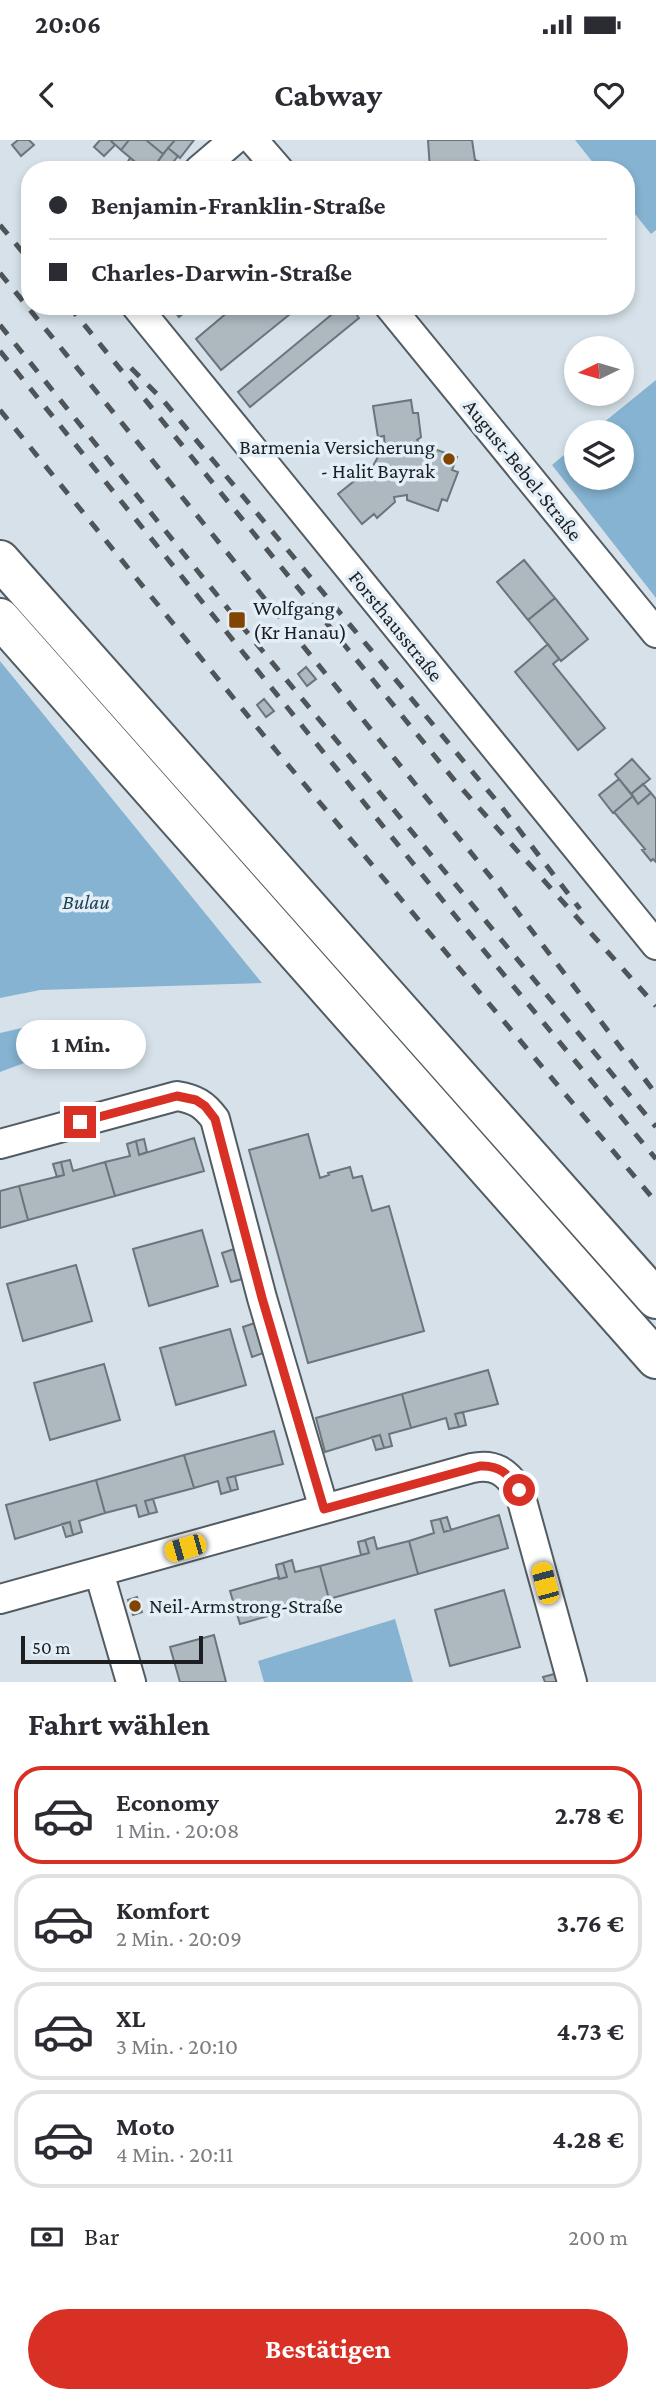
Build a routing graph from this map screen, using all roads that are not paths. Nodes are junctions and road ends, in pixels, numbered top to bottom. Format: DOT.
graph roads {
  1 [pos="234,140"];
  2 [pos="253,140"];
  3 [pos="209,161"];
  4 [pos="271,161"];
  5 [pos="143,315"];
  6 [pos="396,315"];
  7 [pos="0,560"];
  8 [pos="0,618"];
  9 [pos="656,634"];
  10 [pos="656,945"];
  11 [pos="0,1144"];
  12 [pos="656,1299"];
  13 [pos="656,1359"];
  14 [pos="324,1509"];
  15 [pos="99,1572"];
  16 [pos="0,1599"];
  17 [pos="131,1682"];
  18 [pos="572,1682"];
  1 -- 3 [label="street"];
  2 -- 4 [label="street"];
  5 -- 10 [label="street, Forsthausstraße"];
  6 -- 9 [label="street, August-Bebel-Straße"];
  7 -- 12 [label="highway"];
  8 -- 13 [label="highway"];
  11 -- 14 [label="street"];
  14 -- 15 [label="street"];
  14 -- 18 [label="street"];
  15 -- 16 [label="street"];
  15 -- 17 [label="street"];
}
